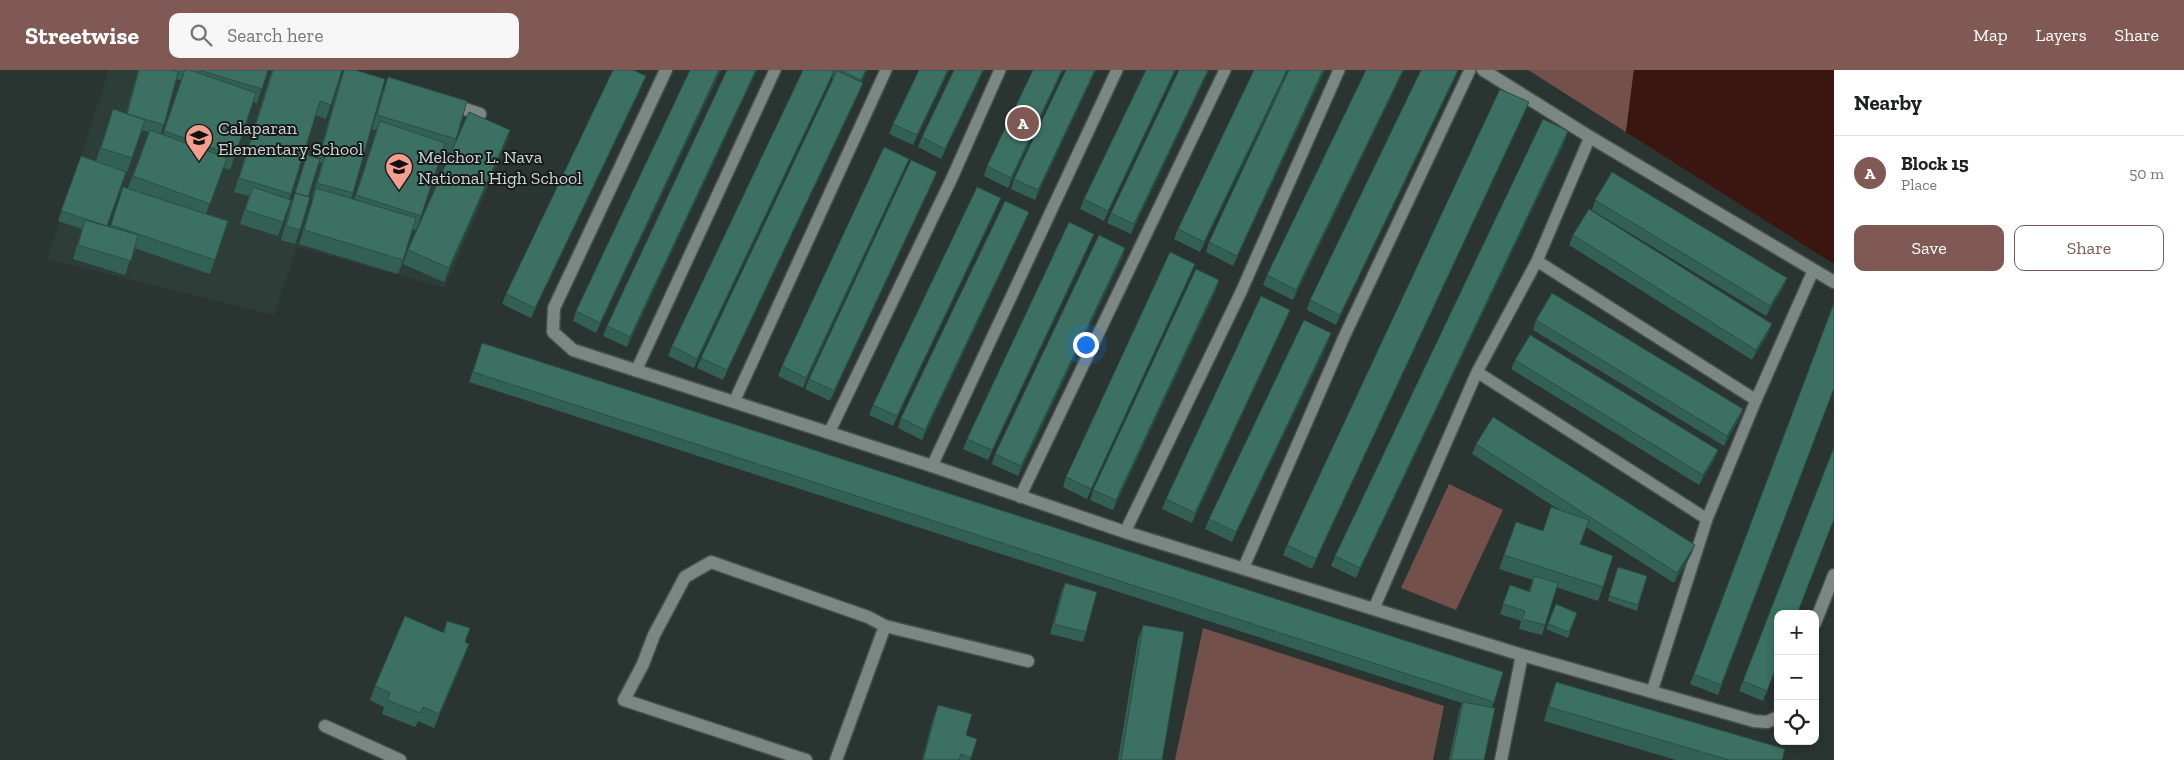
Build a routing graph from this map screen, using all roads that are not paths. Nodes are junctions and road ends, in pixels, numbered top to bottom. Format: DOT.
graph roads {
  1 [pos="666,70"];
  2 [pos="775,70"];
  3 [pos="886,70"];
  4 [pos="1000,70"];
  5 [pos="1117,70"];
  6 [pos="1225,70"];
  7 [pos="1339,70"];
  8 [pos="1470,70"];
  9 [pos="1483,70"];
  10 [pos="433,98"];
  11 [pos="480,114"];
  12 [pos="1590,137"];
  13 [pos="1537,261"];
  14 [pos="1813,271"];
  15 [pos="1834,282"];
  16 [pos="636,371"];
  17 [pos="1477,372"];
  18 [pos="1756,400"];
  19 [pos="734,402"];
  20 [pos="829,433"];
  21 [pos="932,466"];
  22 [pos="1020,497"];
  23 [pos="1706,519"];
  24 [pos="1125,532"];
  25 [pos="1243,569"];
  26 [pos="1834,575"];
  27 [pos="1374,608"];
  28 [pos="1819,614"];
  29 [pos="885,626"];
  30 [pos="1522,655"];
  31 [pos="1028,662"];
  32 [pos="1652,691"];
  33 [pos="1774,719"];
  34 [pos="325,726"];
  35 [pos="400,760"];
  36 [pos="806,760"];
  37 [pos="836,760"];
  38 [pos="1501,760"];
  1 -- 16 [label="street"];
  2 -- 16 [label="lane"];
  3 -- 19 [label="lane"];
  4 -- 20 [label="lane"];
  5 -- 21 [label="lane"];
  6 -- 22 [label="lane"];
  7 -- 24 [label="lane"];
  8 -- 25 [label="lane"];
  9 -- 12 [label="street"];
  10 -- 11 [label="street"];
  12 -- 13 [label="lane"];
  12 -- 14 [label="street"];
  13 -- 17 [label="lane"];
  13 -- 18 [label="lane"];
  14 -- 15 [label="street"];
  14 -- 18 [label="lane"];
  16 -- 19 [label="street"];
  17 -- 23 [label="lane"];
  17 -- 27 [label="lane"];
  18 -- 23 [label="lane"];
  19 -- 20 [label="street"];
  20 -- 21 [label="street"];
  21 -- 22 [label="street"];
  22 -- 24 [label="street"];
  23 -- 32 [label="lane"];
  24 -- 25 [label="street"];
  25 -- 27 [label="street"];
  26 -- 28 [label="street"];
  27 -- 30 [label="street"];
  29 -- 31 [label="street"];
  29 -- 36 [label="street"];
  29 -- 37 [label="street"];
  30 -- 32 [label="street"];
  30 -- 38 [label="street"];
  32 -- 33 [label="street"];
  34 -- 35 [label="street"];
}
